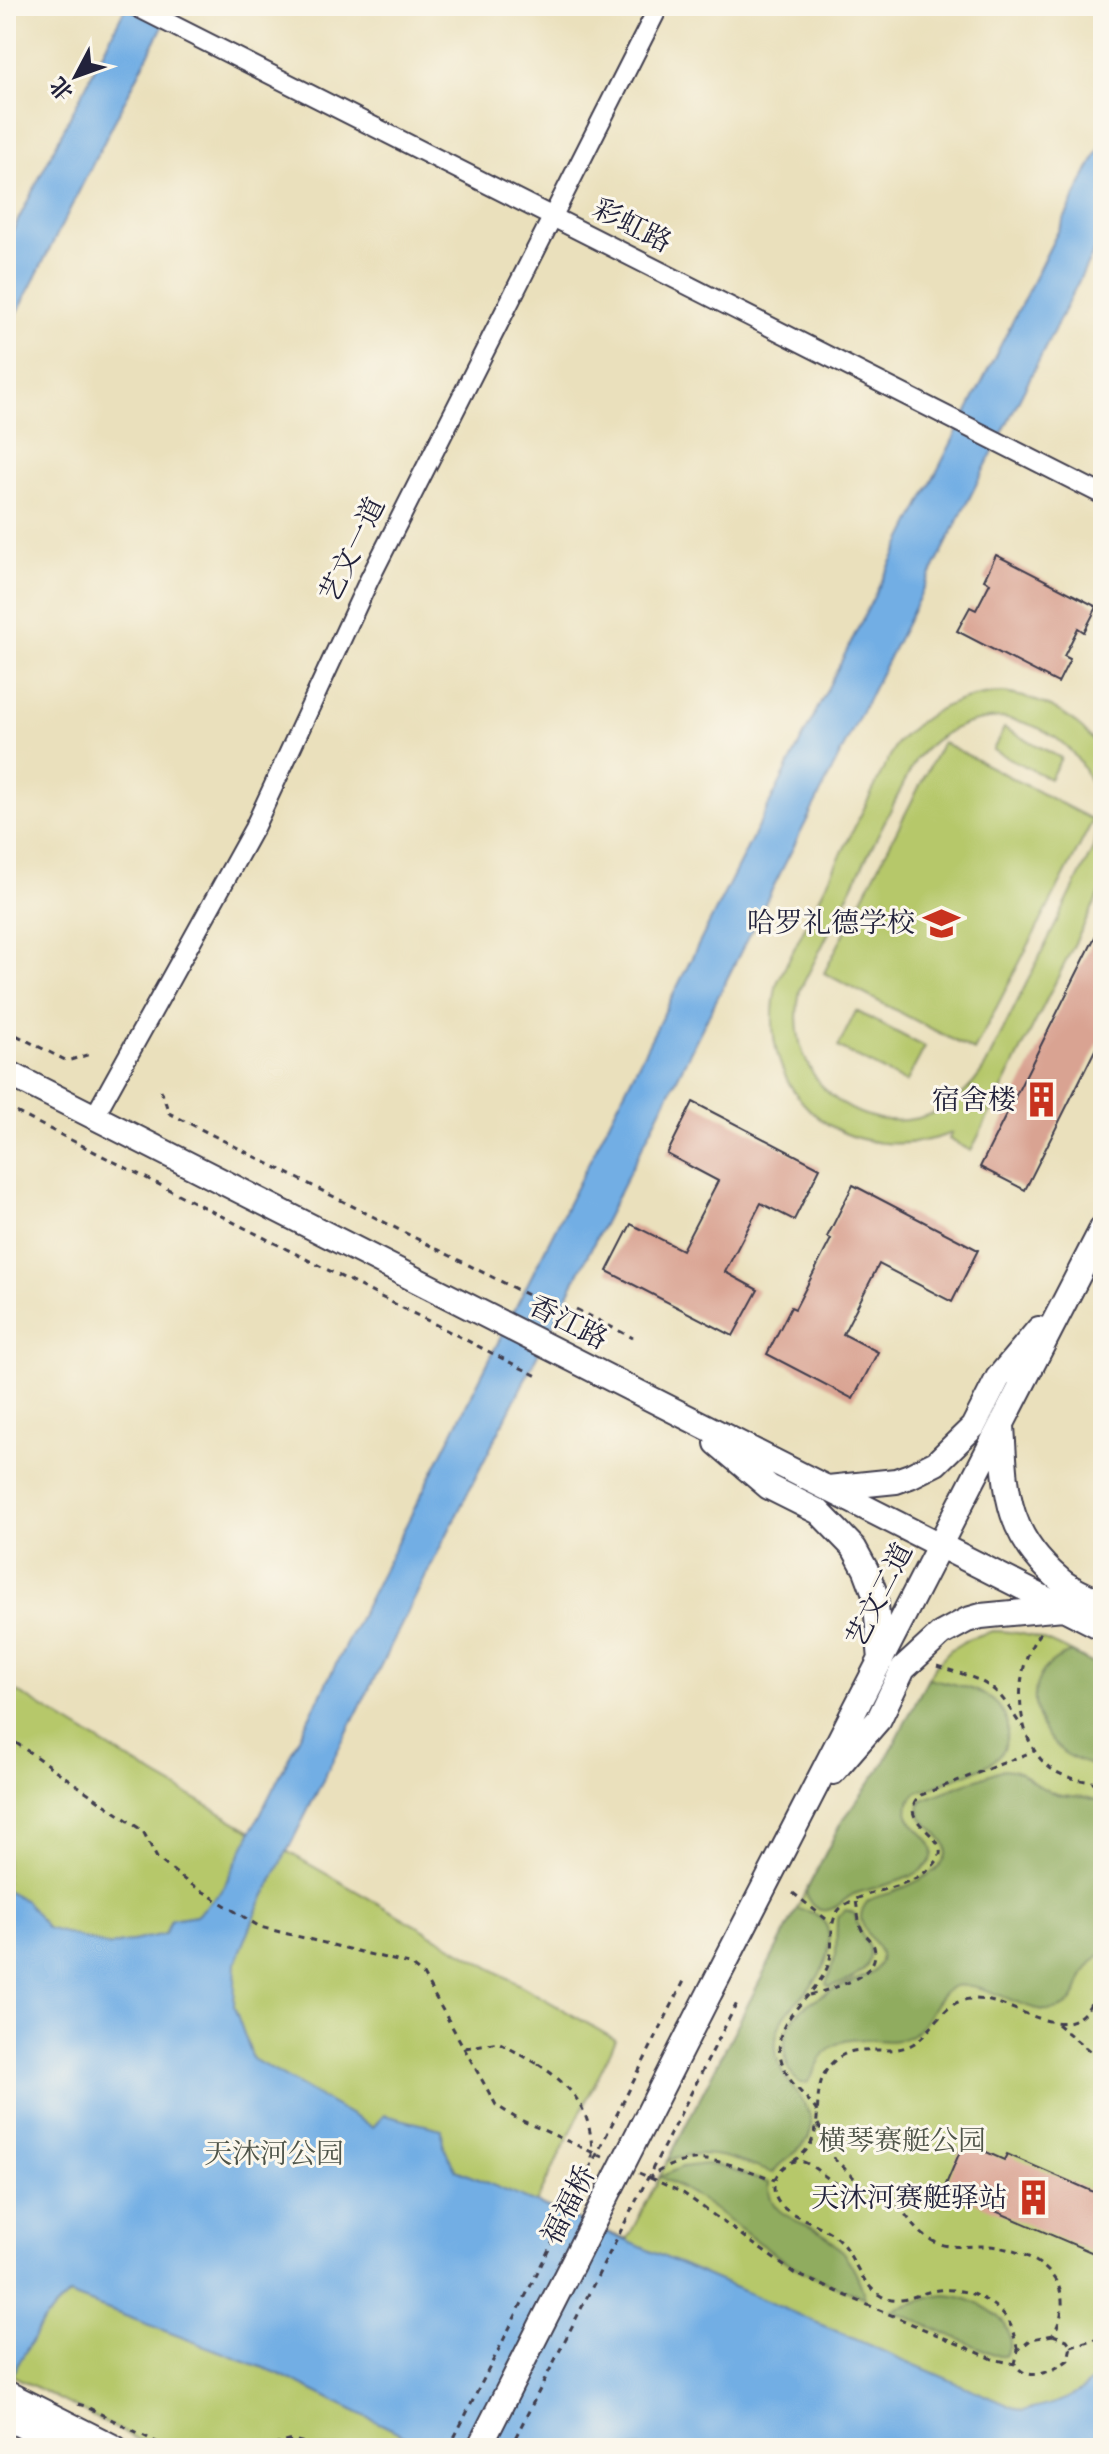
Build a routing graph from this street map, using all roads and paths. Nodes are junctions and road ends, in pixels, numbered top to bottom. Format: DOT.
graph roads {
  1 [pos="135,6"];
  2 [pos="659,6"];
  3 [pos="552,217"];
  4 [pos="1103,495"];
  5 [pos="6,1030"];
  6 [pos="90,1054"];
  7 [pos="6,1072"];
  8 [pos="161,1090"];
  9 [pos="6,1107"];
  10 [pos="94,1117"];
  11 [pos="1103,1227"];
  12 [pos="1067,1297"];
  13 [pos="576,1309"];
  14 [pos="569,1316"];
  15 [pos="633,1338"];
  16 [pos="539,1377"];
  17 [pos="688,1418"];
  18 [pos="1002,1423"];
  19 [pos="826,1488"];
  20 [pos="940,1545"];
  21 [pos="1103,1604"];
  22 [pos="1063,1608"];
  23 [pos="1103,1628"];
  24 [pos="1041,1631"];
  25 [pos="881,1660"];
  26 [pos="930,1664"];
  27 [pos="1024,1730"];
  28 [pos="6,1736"];
  29 [pos="1034,1751"];
  30 [pos="1103,1784"];
  31 [pos="808,1801"];
  32 [pos="793,1893"];
  33 [pos="856,1900"];
  34 [pos="833,1925"];
  35 [pos="1103,1976"];
  36 [pos="686,1977"];
  37 [pos="711,1990"];
  38 [pos="810,1995"];
  39 [pos="737,2003"];
  40 [pos="1054,2022"];
  41 [pos="463,2048"];
  42 [pos="1103,2062"];
  43 [pos="817,2112"];
  44 [pos="818,2124"];
  45 [pos="613,2161"];
  46 [pos="790,2163"];
  47 [pos="591,2164"];
  48 [pos="627,2168"];
  49 [pos="646,2180"];
  50 [pos="775,2180"];
  51 [pos="861,2185"];
  52 [pos="1053,2335"];
  53 [pos="1103,2337"];
  54 [pos="1071,2346"];
  55 [pos="1018,2350"];
  56 [pos="1015,2364"];
  57 [pos="6,2393"];
  58 [pos="6,2417"];
  59 [pos="64,2448"];
  60 [pos="115,2448"];
  61 [pos="262,2448"];
  62 [pos="323,2448"];
  63 [pos="449,2448"];
  64 [pos="479,2448"];
  65 [pos="510,2448"];
  1 -- 3 [label="street, 彩虹路"];
  2 -- 3 [label="street, 艺文一道"];
  3 -- 4 [label="street, 彩虹路"];
  3 -- 10 [label="street, 艺文一道"];
  5 -- 6 [label="path"];
  7 -- 10 [label="main road, 香江路"];
  8 -- 14 [label="path"];
  9 -- 16 [label="path"];
  10 -- 17 [label="main road, 香江路"];
  11 -- 12 [label="main road, 艺文二道"];
  12 -- 18 [label="main road, 艺文二道"];
  12 -- 19 [label="main road"];
  13 -- 15 [label="path"];
  17 -- 19 [label="main road, 香江路"];
  17 -- 25 [label="main road"];
  18 -- 20 [label="main road, 艺文二道"];
  18 -- 21 [label="main road"];
  19 -- 20 [label="main road, 香江路"];
  20 -- 22 [label="main road, 香江路"];
  20 -- 25 [label="main road, 艺文二道"];
  22 -- 23 [label="main road, 香江路"];
  22 -- 31 [label="main road"];
  24 -- 27 [label="path"];
  25 -- 31 [label="main road, 艺文二道"];
  26 -- 27 [label="path"];
  27 -- 29 [label="path"];
  28 -- 41 [label="path"];
  29 -- 30 [label="path"];
  29 -- 33 [label="path"];
  31 -- 37 [label="main road, 艺文二道"];
  32 -- 34 [label="path"];
  33 -- 34 [label="path"];
  33 -- 38 [label="path"];
  34 -- 38 [label="path"];
  35 -- 40 [label="path"];
  36 -- 47 [label="path, bridge"];
  37 -- 64 [label="main road, 福福桥, bridge"];
  38 -- 43 [label="path"];
  39 -- 49 [label="path, bridge"];
  40 -- 42 [label="path"];
  40 -- 43 [label="path"];
  41 -- 45 [label="path"];
  41 -- 47 [label="path, bridge"];
  43 -- 44 [label="path"];
  44 -- 46 [label="path"];
  44 -- 51 [label="path"];
  46 -- 50 [label="path"];
  46 -- 51 [label="path"];
  47 -- 63 [label="path, bridge"];
  48 -- 56 [label="path"];
  49 -- 50 [label="path, bridge"];
  49 -- 65 [label="path, bridge"];
  50 -- 55 [label="path"];
  51 -- 52 [label="path"];
  52 -- 54 [label="path"];
  52 -- 55 [label="path"];
  53 -- 54 [label="path"];
  54 -- 56 [label="path"];
  55 -- 56 [label="path"];
  57 -- 60 [label="main road"];
  58 -- 59 [label="main road"];
  61 -- 62 [label="path"];
}
